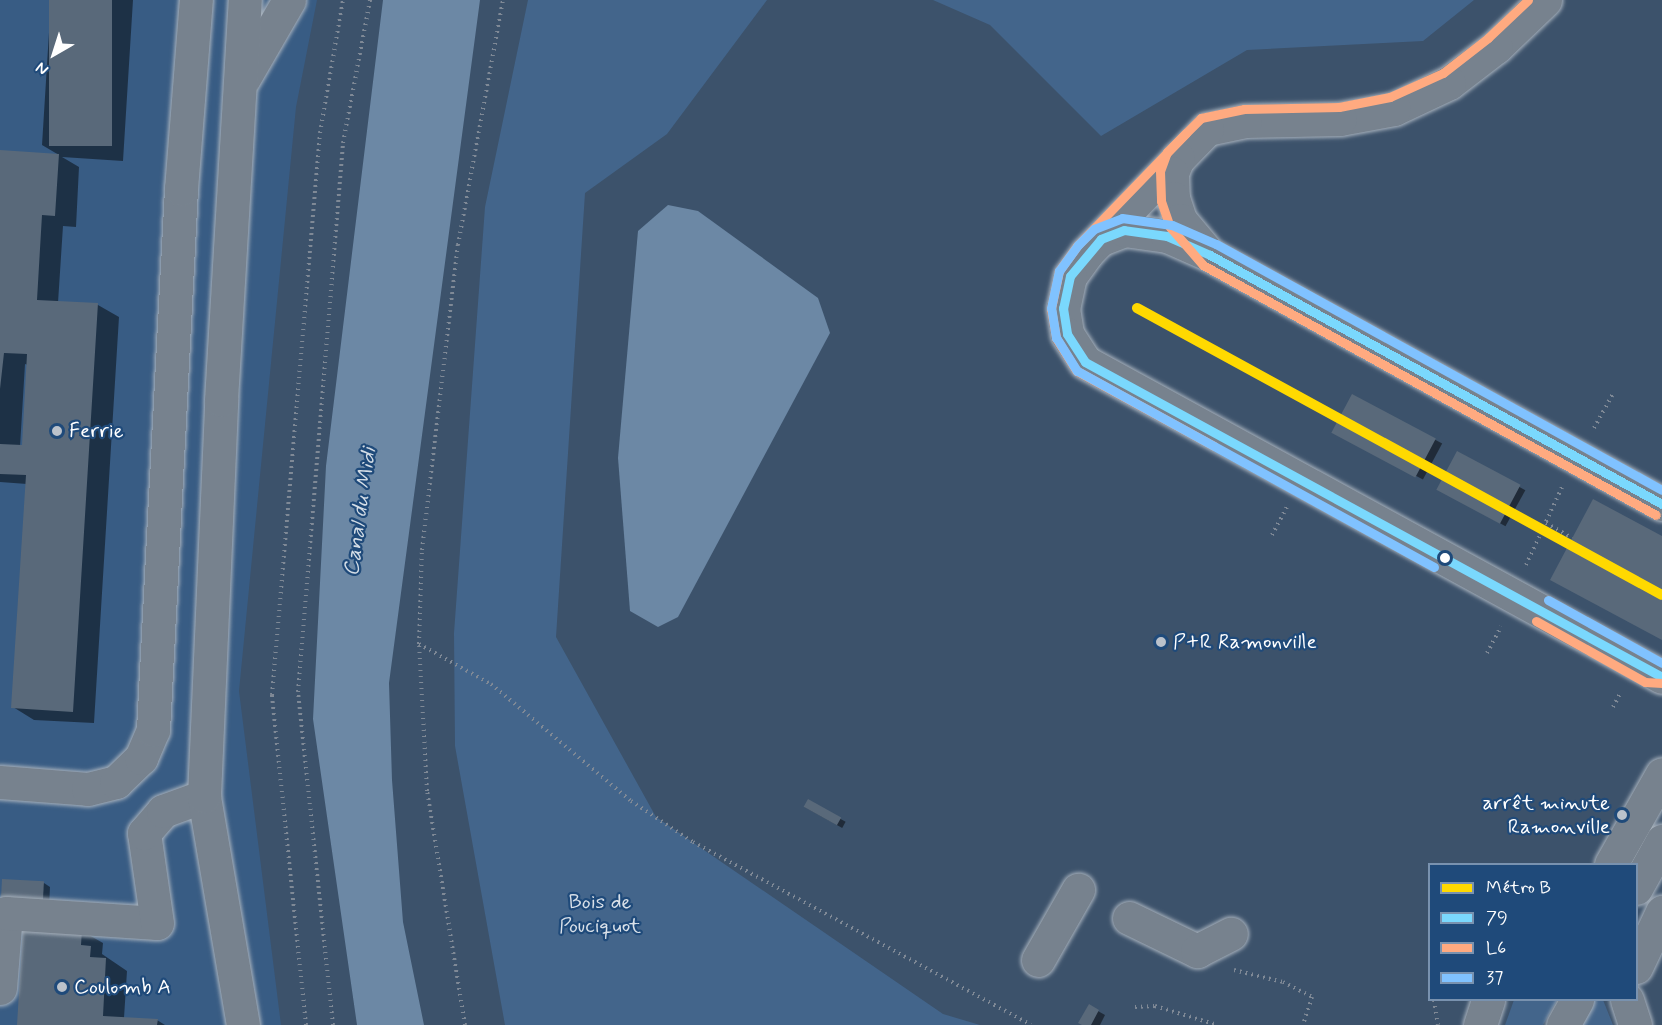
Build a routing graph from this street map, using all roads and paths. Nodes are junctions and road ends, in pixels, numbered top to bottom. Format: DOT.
graph roads {
  1 [pos="196,0"];
  2 [pos="245,0"];
  3 [pos="289,0"];
  4 [pos="343,0"];
  5 [pos="370,0"];
  6 [pos="503,0"];
  7 [pos="1545,0"];
  8 [pos="241,82"];
  9 [pos="1178,158"];
  10 [pos="1101,240"];
  11 [pos="1210,255"];
  12 [pos="1612,395"];
  13 [pos="1577,458"];
  14 [pos="1293,496"];
  15 [pos="1662,504"];
  16 [pos="1546,523"];
  17 [pos="1272,535"];
  18 [pos="1572,538"];
  19 [pos="1517,598"];
  20 [pos="419,644"];
  21 [pos="1487,653"];
  22 [pos="1650,676"];
  23 [pos="1612,708"];
  24 [pos="1662,774"];
  25 [pos="0,782"];
  26 [pos="204,796"];
  27 [pos="1662,841"];
  28 [pos="1612,863"];
  29 [pos="1638,884"];
  30 [pos="1078,890"];
  31 [pos="1662,912"];
  32 [pos="1129,918"];
  33 [pos="1231,934"];
  34 [pos="1197,951"];
  35 [pos="1038,960"];
  36 [pos="1638,963"];
  37 [pos="0,988"];
  38 [pos="1434,1001"];
  39 [pos="1487,1001"];
  40 [pos="1576,1001"];
  41 [pos="1628,1001"];
  42 [pos="1135,1006"];
  43 [pos="243,1025"];
  44 [pos="306,1025"];
  45 [pos="333,1025"];
  46 [pos="465,1025"];
  47 [pos="1031,1025"];
  48 [pos="1217,1025"];
  49 [pos="1303,1025"];
  50 [pos="1438,1025"];
  51 [pos="1480,1025"];
  52 [pos="1563,1025"];
  53 [pos="1635,1025"];
  1 -- 25 [label="street"];
  2 -- 8 [label="street"];
  3 -- 8 [label="street"];
  4 -- 44 [label="path"];
  5 -- 45 [label="path"];
  6 -- 20 [label="path"];
  7 -- 9 [label="street"];
  8 -- 26 [label="street"];
  9 -- 10 [label="street"];
  9 -- 11 [label="street"];
  10 -- 11 [label="street"];
  10 -- 19 [label="street"];
  11 -- 13 [label="street"];
  12 -- 13 [label="path"];
  13 -- 15 [label="street"];
  13 -- 16 [label="path"];
  14 -- 17 [label="path"];
  16 -- 18 [label="path"];
  16 -- 19 [label="path"];
  19 -- 21 [label="path"];
  19 -- 22 [label="street"];
  20 -- 46 [label="path"];
  20 -- 47 [label="path"];
  22 -- 23 [label="path"];
  24 -- 28 [label="street"];
  26 -- 37 [label="street"];
  26 -- 43 [label="street"];
  27 -- 29 [label="street"];
  30 -- 35 [label="street"];
  31 -- 36 [label="street"];
  32 -- 34 [label="street"];
  33 -- 34 [label="street"];
  34 -- 49 [label="path"];
  38 -- 50 [label="path"];
  39 -- 51 [label="street"];
  40 -- 52 [label="street"];
  41 -- 53 [label="street"];
  42 -- 48 [label="path"];
}
